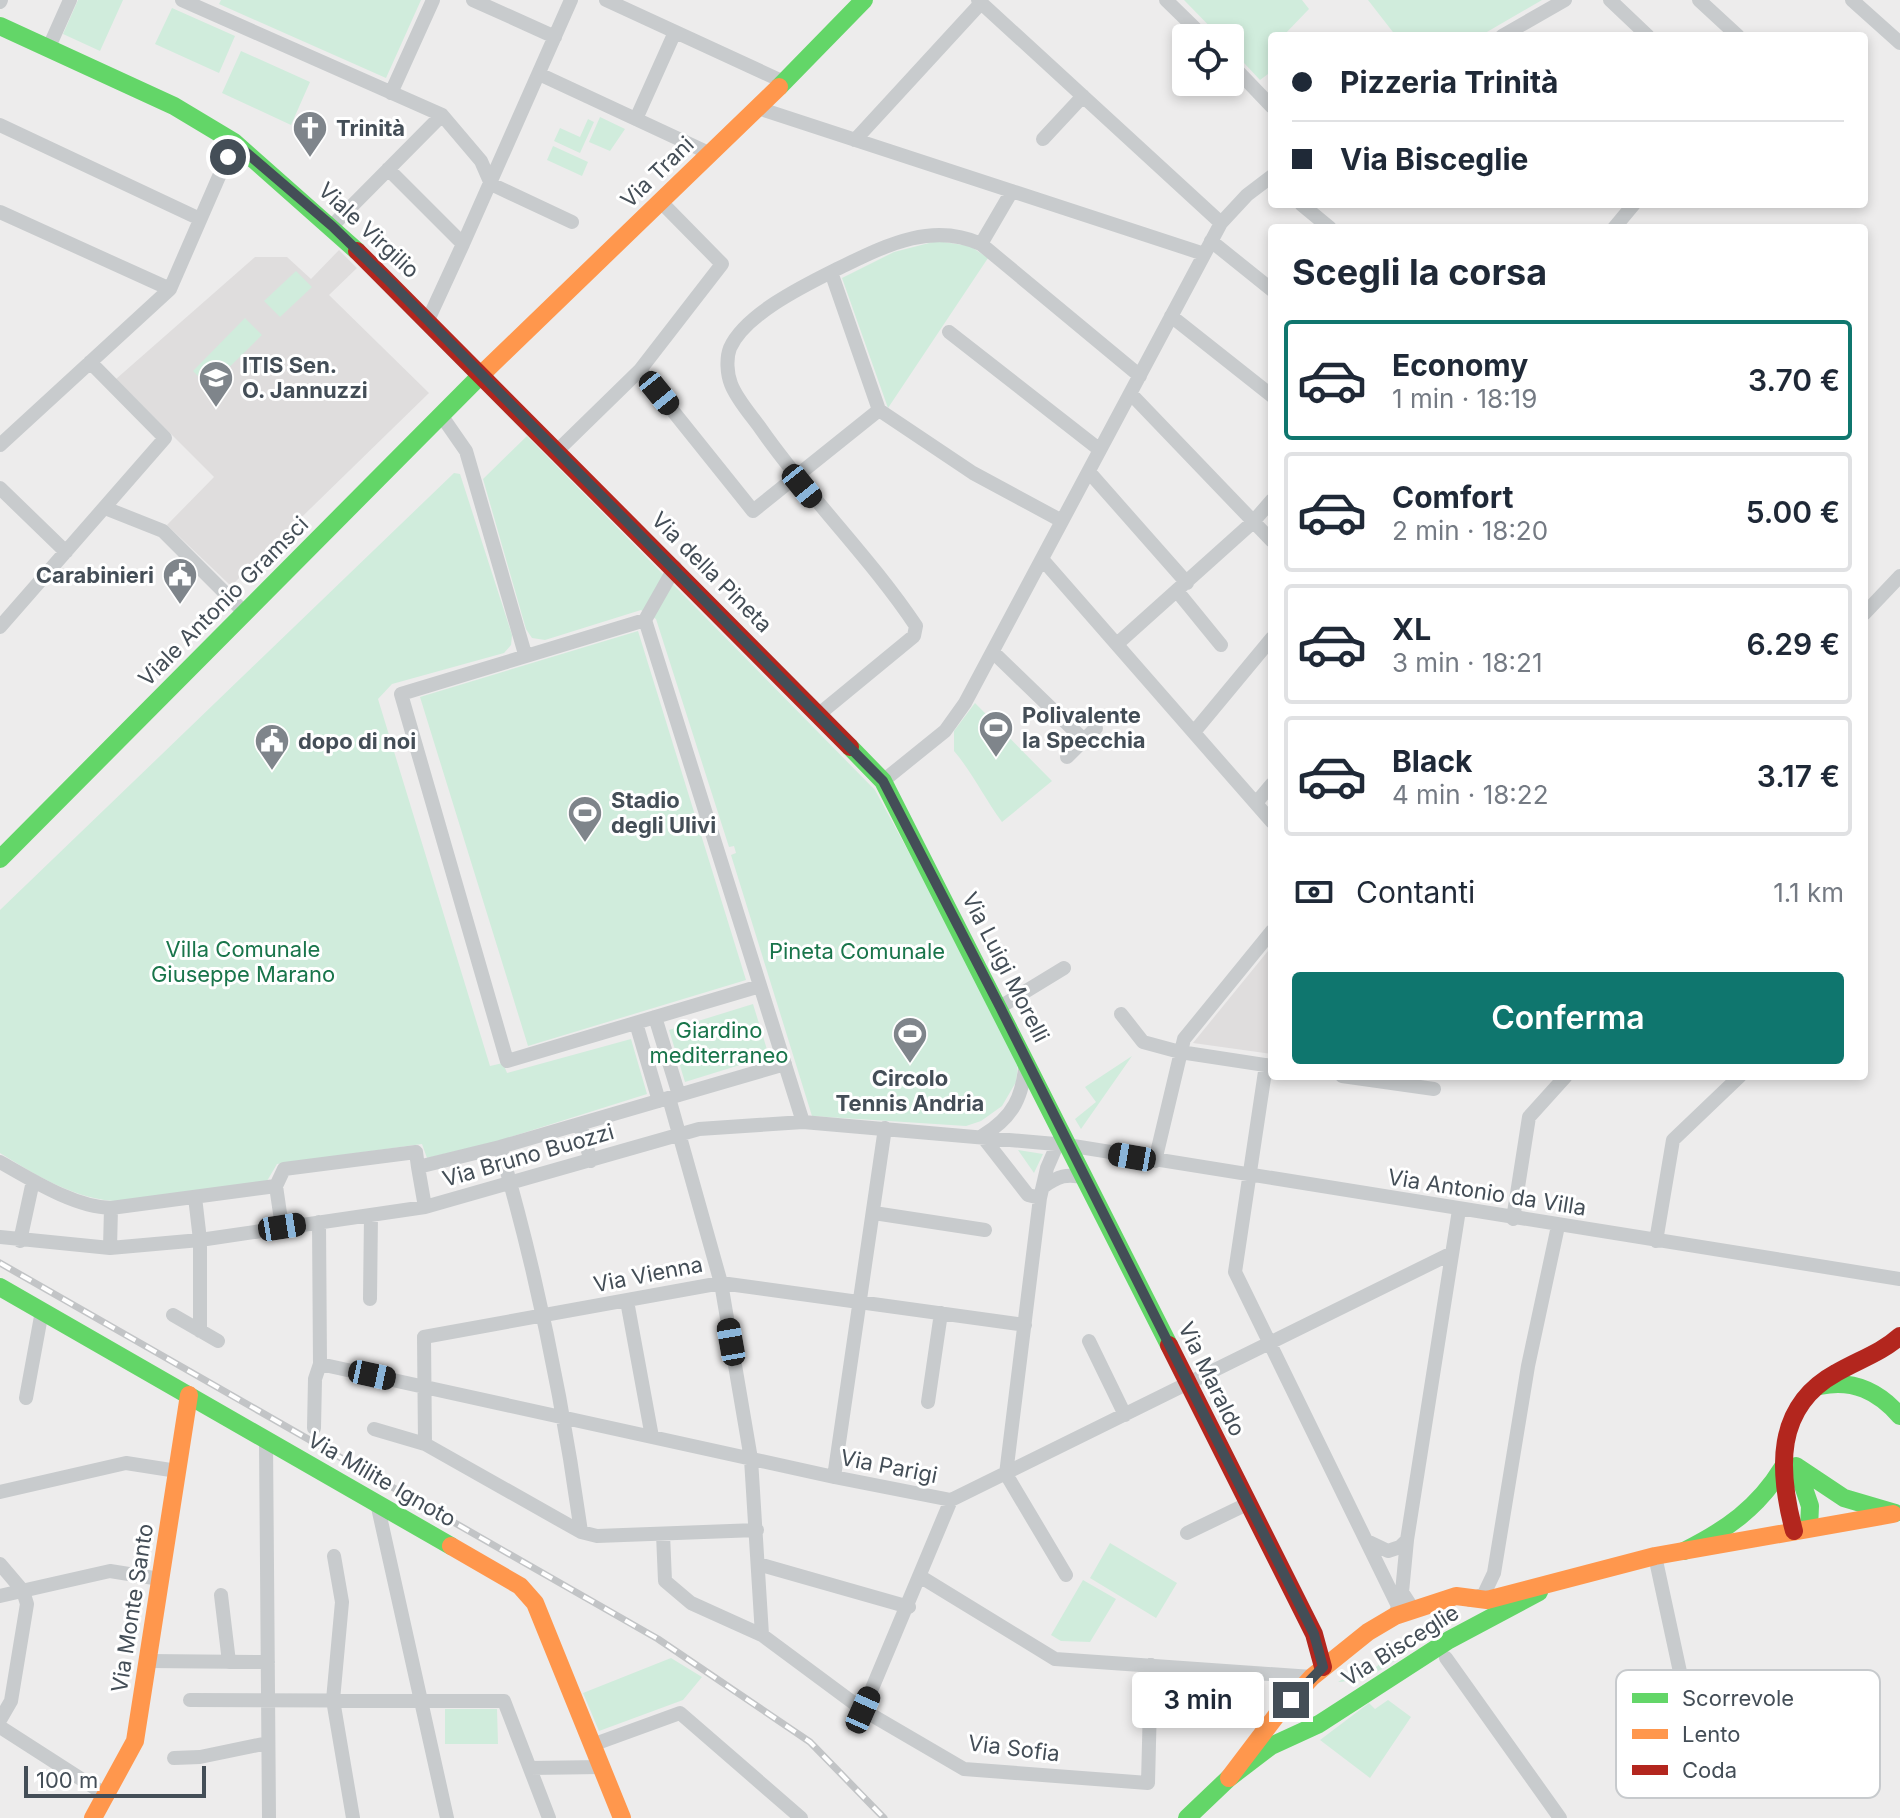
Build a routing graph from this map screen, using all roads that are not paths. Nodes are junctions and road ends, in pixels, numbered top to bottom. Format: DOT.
graph roads {
  1 [pos="70,0"];
  2 [pos="182,0"];
  3 [pos="433,0"];
  4 [pos="473,0"];
  5 [pos="571,0"];
  6 [pos="606,0"];
  7 [pos="864,0"];
  8 [pos="1166,0"];
  9 [pos="1565,0"];
  10 [pos="1610,0"];
  11 [pos="1699,0"];
  12 [pos="1852,0"];
  13 [pos="979,1"];
  14 [pos="207,5"];
  15 [pos="1191,24"];
  16 [pos="0,26"];
  17 [pos="675,32"];
  18 [pos="1509,32"];
  19 [pos="1644,32"];
  20 [pos="1734,32"];
  21 [pos="555,37"];
  22 [pos="1900,43"];
  23 [pos="49,47"];
  24 [pos="539,74"];
  25 [pos="1244,78"];
  26 [pos="784,82"];
  27 [pos="391,93"];
  28 [pos="1083,96"];
  29 [pos="1268,103"];
  30 [pos="758,108"];
  31 [pos="442,115"];
  32 [pos="636,119"];
  33 [pos="0,125"];
  34 [pos="1043,139"];
  35 [pos="855,140"];
  36 [pos="234,142"];
  37 [pos="711,154"];
  38 [pos="388,169"];
  39 [pos="1268,180"];
  40 [pos="491,184"];
  41 [pos="1012,191"];
  42 [pos="661,202"];
  43 [pos="1306,208"];
  44 [pos="1631,208"];
  45 [pos="0,212"];
  46 [pos="200,219"];
  47 [pos="572,222"];
  48 [pos="1221,223"];
  49 [pos="1325,224"];
  50 [pos="1617,224"];
  51 [pos="332,226"];
  52 [pos="463,244"];
  53 [pos="981,244"];
  54 [pos="1208,247"];
  55 [pos="831,272"];
  56 [pos="1268,287"];
  57 [pos="170,289"];
  58 [pos="1171,316"];
  59 [pos="428,320"];
  60 [pos="949,332"];
  61 [pos="90,362"];
  62 [pos="640,370"];
  63 [pos="480,376"];
  64 [pos="1140,376"];
  65 [pos="1268,393"];
  66 [pos="1131,394"];
  67 [pos="879,410"];
  68 [pos="441,415"];
  69 [pos="0,445"];
  70 [pos="1100,450"];
  71 [pos="557,451"];
  72 [pos="1089,472"];
  73 [pos="795,477"];
  74 [pos="0,488"];
  75 [pos="1268,505"];
  76 [pos="105,508"];
  77 [pos="1062,521"];
  78 [pos="1253,522"];
  79 [pos="1268,537"];
  80 [pos="66,552"];
  81 [pos="1042,559"];
  82 [pos="675,567"];
  83 [pos="1900,576"];
  84 [pos="1182,587"];
  85 [pos="1868,610"];
  86 [pos="245,613"];
  87 [pos="645,620"];
  88 [pos="0,627"];
  89 [pos="1268,643"];
  90 [pos="1117,644"];
  91 [pos="1221,645"];
  92 [pos="993,652"];
  93 [pos="525,654"];
  94 [pos="818,715"];
  95 [pos="1096,728"];
  96 [pos="1194,732"];
  97 [pos="1084,740"];
  98 [pos="1067,757"];
  99 [pos="883,781"];
  100 [pos="1268,789"];
  101 [pos="1256,803"];
  102 [pos="899,811"];
  103 [pos="1268,817"];
  104 [pos="0,859"];
  105 [pos="1268,936"];
  106 [pos="1064,968"];
  107 [pos="760,986"];
  108 [pos="1000,1007"];
  109 [pos="1121,1014"];
  110 [pos="655,1017"];
  111 [pos="636,1023"];
  112 [pos="1180,1052"];
  113 [pos="1026,1059"];
  114 [pos="785,1064"];
  115 [pos="1268,1066"];
  116 [pos="1268,1072"];
  117 [pos="1370,1080"];
  118 [pos="1562,1080"];
  119 [pos="1736,1080"];
  120 [pos="1434,1089"];
  121 [pos="669,1098"];
  122 [pos="803,1122"];
  123 [pos="580,1124"];
  124 [pos="885,1128"];
  125 [pos="680,1135"];
  126 [pos="982,1136"];
  127 [pos="1067,1144"];
  128 [pos="500,1147"];
  129 [pos="591,1161"];
  130 [pos="1155,1161"];
  131 [pos="0,1162"];
  132 [pos="418,1167"];
  133 [pos="1249,1176"];
  134 [pos="1085,1178"];
  135 [pos="33,1181"];
  136 [pos="511,1185"];
  137 [pos="276,1186"];
  138 [pos="1041,1193"];
  139 [pos="195,1197"];
  140 [pos="425,1207"];
  141 [pos="111,1208"];
  142 [pos="1459,1210"];
  143 [pos="874,1213"];
  144 [pos="371,1215"];
  145 [pos="1513,1219"];
  146 [pos="319,1222"];
  147 [pos="1558,1226"];
  148 [pos="282,1227"];
  149 [pos="985,1230"];
  150 [pos="0,1237"];
  151 [pos="200,1240"];
  152 [pos="20,1241"];
  153 [pos="1656,1241"];
  154 [pos="110,1248"];
  155 [pos="1452,1253"];
  156 [pos="1900,1279"];
  157 [pos="721,1283"];
  158 [pos="0,1287"];
  159 [pos="370,1299"];
  160 [pos="627,1301"];
  161 [pos="860,1302"];
  162 [pos="42,1311"];
  163 [pos="941,1313"];
  164 [pos="173,1315"];
  165 [pos="545,1316"];
  166 [pos="1025,1325"];
  167 [pos="200,1331"];
  168 [pos="1900,1336"];
  169 [pos="218,1341"];
  170 [pos="1089,1341"];
  171 [pos="1269,1343"];
  172 [pos="320,1364"];
  173 [pos="1188,1384"];
  174 [pos="424,1386"];
  175 [pos="1811,1389"];
  176 [pos="189,1395"];
  177 [pos="26,1398"];
  178 [pos="928,1402"];
  179 [pos="1125,1415"];
  180 [pos="565,1416"];
  181 [pos="1900,1416"];
  182 [pos="314,1428"];
  183 [pos="374,1429"];
  184 [pos="652,1437"];
  185 [pos="266,1441"];
  186 [pos="425,1444"];
  187 [pos="751,1459"];
  188 [pos="1790,1467"];
  189 [pos="177,1471"];
  190 [pos="1006,1474"];
  191 [pos="834,1477"];
  192 [pos="0,1492"];
  193 [pos="951,1500"];
  194 [pos="377,1503"];
  195 [pos="1247,1504"];
  196 [pos="1898,1513"];
  197 [pos="757,1530"];
  198 [pos="1801,1530"];
  199 [pos="581,1532"];
  200 [pos="1187,1533"];
  201 [pos="663,1534"];
  202 [pos="1407,1540"];
  203 [pos="1366,1541"];
  204 [pos="1684,1551"];
  205 [pos="334,1556"];
  206 [pos="1655,1556"];
  207 [pos="0,1564"];
  208 [pos="758,1564"];
  209 [pos="1494,1573"];
  210 [pos="1066,1575"];
  211 [pos="921,1577"];
  212 [pos="160,1579"];
  213 [pos="1559,1581"];
  214 [pos="1535,1585"];
  215 [pos="23,1591"];
  216 [pos="221,1595"];
  217 [pos="0,1596"];
  218 [pos="1470,1600"];
  219 [pos="1438,1601"];
  220 [pos="909,1607"];
  221 [pos="1419,1607"];
  222 [pos="1395,1616"];
  223 [pos="1314,1634"];
  224 [pos="762,1635"];
  225 [pos="1445,1647"];
  226 [pos="1346,1649"];
  227 [pos="148,1661"];
  228 [pos="229,1662"];
  229 [pos="268,1662"];
  230 [pos="1151,1665"];
  231 [pos="1680,1670"];
  232 [pos="1318,1672"];
  233 [pos="1282,1674"];
  234 [pos="1293,1698"];
  235 [pos="190,1700"];
  236 [pos="268,1700"];
  237 [pos="333,1700"];
  238 [pos="422,1701"];
  239 [pos="863,1710"];
  240 [pos="0,1720"];
  241 [pos="0,1727"];
  242 [pos="1312,1728"];
  243 [pos="268,1743"];
  244 [pos="592,1745"];
  245 [pos="174,1758"];
  246 [pos="601,1767"];
  247 [pos="530,1768"];
  248 [pos="1229,1778"];
  249 [pos="106,1795"];
  250 [pos="93,1818"];
  251 [pos="269,1818"];
  252 [pos="353,1818"];
  253 [pos="447,1818"];
  254 [pos="549,1818"];
  255 [pos="622,1818"];
  256 [pos="801,1818"];
  257 [pos="1187,1818"];
  258 [pos="1560,1818"];
  1 -- 23 [label="street"];
  2 -- 14 [label="street"];
  3 -- 27 [label="street"];
  4 -- 21 [label="street"];
  5 -- 21 [label="street"];
  6 -- 17 [label="street"];
  7 -- 26 [label="street, Via Trani"];
  8 -- 15 [label="street"];
  9 -- 18 [label="street"];
  10 -- 19 [label="street"];
  11 -- 20 [label="street"];
  12 -- 22 [label="street"];
  13 -- 28 [label="street"];
  13 -- 35 [label="street"];
  14 -- 27 [label="street"];
  16 -- 23 [label="street, Viale Virgilio"];
  17 -- 26 [label="street"];
  17 -- 32 [label="street"];
  21 -- 24 [label="street"];
  23 -- 36 [label="street, Viale Virgilio"];
  24 -- 32 [label="street"];
  24 -- 40 [label="street"];
  25 -- 29 [label="street"];
  26 -- 30 [label="street, Via Trani"];
  27 -- 31 [label="street"];
  28 -- 34 [label="street"];
  28 -- 48 [label="street"];
  30 -- 35 [label="street"];
  30 -- 37 [label="street, Via Trani"];
  31 -- 38 [label="street"];
  31 -- 40 [label="street"];
  32 -- 37 [label="street"];
  33 -- 46 [label="street"];
  35 -- 41 [label="street"];
  36 -- 46 [label="street"];
  36 -- 51 [label="street, Viale Virgilio"];
  37 -- 42 [label="street, Via Trani"];
  38 -- 51 [label="street"];
  38 -- 52 [label="street"];
  39 -- 48 [label="street"];
  40 -- 47 [label="street"];
  40 -- 52 [label="street"];
  41 -- 53 [label="street"];
  41 -- 54 [label="street"];
  42 -- 62 [label="street"];
  42 -- 63 [label="street, Via Trani"];
  43 -- 49 [label="street"];
  44 -- 50 [label="street"];
  45 -- 57 [label="street"];
  46 -- 57 [label="street"];
  48 -- 54 [label="street"];
  51 -- 59 [label="street, Viale Virgilio"];
  52 -- 59 [label="street"];
  53 -- 55 [label="street"];
  53 -- 64 [label="street"];
  54 -- 56 [label="street"];
  54 -- 58 [label="street"];
  55 -- 67 [label="street"];
  55 -- 73 [label="street"];
  57 -- 61 [label="street"];
  58 -- 64 [label="street"];
  58 -- 65 [label="street"];
  59 -- 63 [label="street, Viale Virgilio"];
  60 -- 70 [label="street"];
  61 -- 69 [label="street"];
  61 -- 76 [label="street"];
  62 -- 71 [label="street"];
  62 -- 73 [label="street"];
  63 -- 68 [label="street, Viale Antonio Gramsci"];
  63 -- 71 [label="street, Via della Pineta"];
  64 -- 66 [label="street"];
  66 -- 70 [label="street"];
  66 -- 78 [label="street"];
  67 -- 73 [label="street"];
  67 -- 77 [label="street"];
  68 -- 86 [label="street, Viale Antonio Gramsci"];
  68 -- 93 [label="street"];
  70 -- 72 [label="street"];
  71 -- 82 [label="street, Via della Pineta"];
  72 -- 77 [label="street"];
  72 -- 84 [label="street"];
  73 -- 94 [label="street"];
  74 -- 80 [label="street"];
  75 -- 78 [label="street"];
  76 -- 80 [label="street"];
  76 -- 86 [label="street"];
  77 -- 81 [label="street"];
  78 -- 79 [label="street"];
  78 -- 84 [label="street"];
  80 -- 88 [label="street"];
  81 -- 90 [label="street"];
  81 -- 92 [label="street"];
  82 -- 87 [label="street"];
  82 -- 94 [label="street, Via della Pineta"];
  83 -- 85 [label="street"];
  84 -- 90 [label="street"];
  84 -- 91 [label="street"];
  86 -- 104 [label="street, Viale Antonio Gramsci"];
  87 -- 93 [label="street"];
  87 -- 107 [label="street"];
  89 -- 96 [label="street"];
  90 -- 96 [label="street"];
  92 -- 97 [label="street"];
  92 -- 99 [label="street"];
  93 -- 111 [label="street"];
  94 -- 99 [label="street, Via della Pineta"];
  95 -- 97 [label="street"];
  96 -- 101 [label="street"];
  97 -- 98 [label="street"];
  99 -- 102 [label="street, Via della Pineta"];
  100 -- 101 [label="street"];
  101 -- 103 [label="street"];
  102 -- 108 [label="street, Via Luigi Morelli"];
  105 -- 112 [label="street"];
  106 -- 108 [label="street"];
  107 -- 110 [label="street"];
  107 -- 114 [label="street"];
  108 -- 113 [label="street, Via Luigi Morelli"];
  109 -- 112 [label="street"];
  110 -- 111 [label="street"];
  110 -- 121 [label="street"];
  111 -- 121 [label="street"];
  112 -- 115 [label="street"];
  112 -- 130 [label="street"];
  113 -- 126 [label="street"];
  113 -- 127 [label="street, Via Luigi Morelli"];
  114 -- 121 [label="street"];
  114 -- 122 [label="street"];
  116 -- 133 [label="street"];
  117 -- 120 [label="street"];
  118 -- 145 [label="street"];
  119 -- 153 [label="street"];
  121 -- 123 [label="street"];
  121 -- 125 [label="street"];
  122 -- 124 [label="street, Via Bruno Buozzi"];
  122 -- 125 [label="street, Via Bruno Buozzi"];
  123 -- 128 [label="street"];
  123 -- 129 [label="street"];
  124 -- 126 [label="street, Via Bruno Buozzi"];
  124 -- 143 [label="street"];
  125 -- 129 [label="street, Via Bruno Buozzi"];
  125 -- 157 [label="street"];
  126 -- 127 [label="street, Via Bruno Buozzi"];
  126 -- 138 [label="street"];
  127 -- 130 [label="street, Via Antonio da Villa"];
  127 -- 134 [label="street, Via Maraldo"];
  127 -- 138 [label="street"];
  128 -- 132 [label="street"];
  128 -- 136 [label="street"];
  129 -- 136 [label="street, Via Bruno Buozzi"];
  130 -- 133 [label="street, Via Antonio da Villa"];
  131 -- 135 [label="street"];
  132 -- 137 [label="street"];
  132 -- 140 [label="street"];
  133 -- 142 [label="street, Via Antonio da Villa"];
  133 -- 171 [label="street"];
  134 -- 138 [label="street"];
  134 -- 173 [label="street, Via Maraldo"];
  135 -- 141 [label="street"];
  135 -- 152 [label="street"];
  136 -- 140 [label="street, Via Bruno Buozzi"];
  136 -- 165 [label="street"];
  137 -- 139 [label="street"];
  137 -- 148 [label="street"];
  138 -- 166 [label="street"];
  139 -- 141 [label="street"];
  139 -- 151 [label="street"];
  140 -- 144 [label="street, Via Bruno Buozzi"];
  141 -- 154 [label="street"];
  142 -- 145 [label="street, Via Antonio da Villa"];
  142 -- 155 [label="street"];
  143 -- 149 [label="street"];
  143 -- 161 [label="street"];
  144 -- 146 [label="street, Via Bruno Buozzi"];
  144 -- 159 [label="street"];
  145 -- 147 [label="street, Via Antonio da Villa"];
  146 -- 148 [label="street, Via Bruno Buozzi"];
  146 -- 172 [label="street"];
  147 -- 153 [label="street, Via Antonio da Villa"];
  147 -- 209 [label="street"];
  148 -- 151 [label="street, Via Bruno Buozzi"];
  150 -- 152 [label="street, Via Bruno Buozzi"];
  151 -- 154 [label="street, Via Bruno Buozzi"];
  151 -- 167 [label="street"];
  152 -- 154 [label="street, Via Bruno Buozzi"];
  153 -- 156 [label="street, Via Antonio da Villa"];
  155 -- 171 [label="street, Via Parigi"];
  155 -- 202 [label="street"];
  157 -- 160 [label="street, Via Vienna"];
  157 -- 161 [label="street, Via Vienna"];
  157 -- 187 [label="street"];
  158 -- 162 [label="street, Via Milite Ignoto"];
  160 -- 165 [label="street, Via Vienna"];
  160 -- 184 [label="street"];
  161 -- 163 [label="street, Via Vienna"];
  161 -- 191 [label="street"];
  162 -- 176 [label="street, Via Milite Ignoto"];
  162 -- 177 [label="street"];
  163 -- 166 [label="street, Via Vienna"];
  163 -- 178 [label="street"];
  164 -- 167 [label="street"];
  165 -- 174 [label="street, Via Vienna"];
  165 -- 180 [label="street"];
  166 -- 190 [label="street"];
  167 -- 169 [label="street"];
  168 -- 175 [label="street"];
  170 -- 179 [label="street"];
  171 -- 173 [label="street, Via Parigi"];
  171 -- 203 [label="street"];
  172 -- 174 [label="street, Via Parigi"];
  172 -- 182 [label="street"];
  173 -- 179 [label="street, Via Parigi"];
  173 -- 195 [label="street, Via Maraldo"];
  174 -- 180 [label="street, Via Parigi"];
  174 -- 186 [label="street"];
  175 -- 181 [label="street"];
  175 -- 188 [label="street"];
  176 -- 185 [label="street, Via Milite Ignoto"];
  176 -- 189 [label="street, Via Monte Santo"];
  179 -- 190 [label="street, Via Parigi"];
  180 -- 184 [label="street, Via Parigi"];
  180 -- 199 [label="street"];
  183 -- 186 [label="street"];
  184 -- 187 [label="street, Via Parigi"];
  185 -- 194 [label="street, Via Milite Ignoto"];
  185 -- 229 [label="street"];
  186 -- 199 [label="street"];
  187 -- 191 [label="street, Via Parigi"];
  187 -- 197 [label="street"];
  188 -- 196 [label="street"];
  188 -- 198 [label="street"];
  188 -- 204 [label="street"];
  189 -- 192 [label="street"];
  189 -- 212 [label="street, Via Monte Santo"];
  190 -- 193 [label="street, Via Parigi"];
  190 -- 210 [label="street"];
  191 -- 193 [label="street, Via Parigi"];
  193 -- 211 [label="street"];
  194 -- 238 [label="street"];
  194 -- 244 [label="street, Via Milite Ignoto"];
  195 -- 200 [label="street"];
  195 -- 223 [label="street, Via Maraldo"];
  196 -- 198 [label="street, Via Bisceglie"];
  197 -- 201 [label="street"];
  197 -- 208 [label="street"];
  198 -- 204 [label="street, Via Bisceglie"];
  199 -- 201 [label="street"];
  201 -- 224 [label="street, Via Sofia"];
  202 -- 203 [label="street"];
  202 -- 221 [label="street"];
  203 -- 222 [label="street"];
  204 -- 206 [label="street, Via Bisceglie"];
  205 -- 237 [label="street"];
  206 -- 213 [label="street, Via Bisceglie"];
  206 -- 231 [label="street"];
  207 -- 215 [label="street"];
  208 -- 220 [label="street"];
  208 -- 224 [label="street"];
  209 -- 214 [label="street"];
  209 -- 218 [label="street"];
  211 -- 220 [label="street"];
  211 -- 230 [label="street"];
  212 -- 215 [label="street"];
  212 -- 227 [label="street, Via Monte Santo"];
  213 -- 214 [label="street, Via Bisceglie"];
  213 -- 225 [label="street, Via Bisceglie"];
  214 -- 218 [label="street, Via Bisceglie"];
  215 -- 217 [label="street"];
  215 -- 240 [label="street"];
  216 -- 228 [label="street"];
  218 -- 219 [label="street, Via Bisceglie"];
  219 -- 221 [label="street, Via Bisceglie"];
  219 -- 225 [label="street"];
  220 -- 239 [label="street"];
  221 -- 222 [label="street, Via Bisceglie"];
  222 -- 226 [label="street, Via Bisceglie"];
  223 -- 226 [label="street"];
  223 -- 232 [label="street, Via Maraldo"];
  224 -- 239 [label="street, Via Sofia"];
  225 -- 242 [label="street, Via Bisceglie"];
  225 -- 258 [label="street"];
  226 -- 232 [label="street, Via Bisceglie"];
  227 -- 228 [label="street"];
  227 -- 249 [label="street, Via Monte Santo"];
  228 -- 229 [label="street"];
  229 -- 236 [label="street"];
  230 -- 233 [label="street"];
  230 -- 239 [label="street, Via Sofia"];
  232 -- 233 [label="street"];
  232 -- 234 [label="street, Via Bisceglie"];
  233 -- 234 [label="street"];
  234 -- 242 [label="street"];
  234 -- 248 [label="street, Via Bisceglie"];
  235 -- 236 [label="street"];
  236 -- 237 [label="street"];
  236 -- 243 [label="street"];
  237 -- 238 [label="street"];
  237 -- 252 [label="street"];
  238 -- 247 [label="street"];
  238 -- 253 [label="street"];
  241 -- 249 [label="street"];
  242 -- 248 [label="street, Via Bisceglie"];
  243 -- 245 [label="street"];
  243 -- 251 [label="street"];
  244 -- 246 [label="street, Via Milite Ignoto"];
  244 -- 256 [label="street"];
  246 -- 247 [label="street"];
  246 -- 255 [label="street, Via Milite Ignoto"];
  247 -- 254 [label="street"];
  248 -- 257 [label="street, Via Bisceglie"];
  249 -- 250 [label="street, Via Monte Santo"];
}
